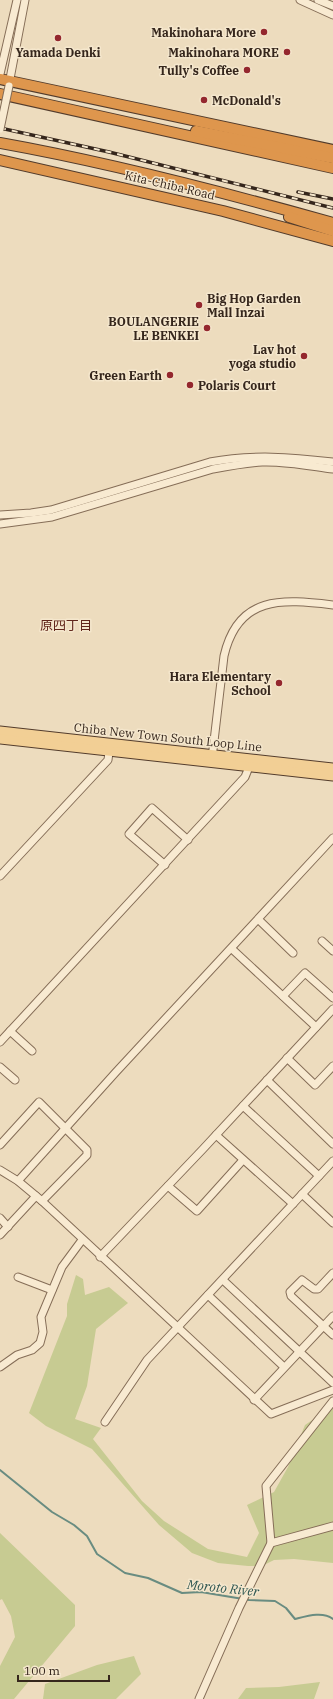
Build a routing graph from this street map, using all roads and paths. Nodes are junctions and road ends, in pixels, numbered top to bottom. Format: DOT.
graph roads {
  1 [pos="17,0"];
  2 [pos="25,0"];
  3 [pos="300,0"];
  4 [pos="318,0"];
  5 [pos="333,6"];
  6 [pos="333,15"];
  7 [pos="0,74"];
  8 [pos="6,82"];
  9 [pos="0,94"];
  10 [pos="137,124"];
  11 [pos="0,129"];
  12 [pos="0,142"];
  13 [pos="333,150"];
  14 [pos="333,158"];
  15 [pos="0,160"];
  16 [pos="333,168"];
  17 [pos="259,202"];
  18 [pos="333,223"];
  19 [pos="333,231"];
  20 [pos="333,241"];
  21 [pos="333,462"];
  22 [pos="333,469"];
  23 [pos="0,515"];
  24 [pos="0,524"];
  25 [pos="333,605"];
  26 [pos="0,731"];
  27 [pos="0,739"];
  28 [pos="109,752"];
  29 [pos="212,754"];
  30 [pos="211,764"];
  31 [pos="249,767"];
  32 [pos="333,768"];
  33 [pos="333,776"];
  34 [pos="333,838"];
  35 [pos="188,840"];
  36 [pos="165,865"];
  37 [pos="0,876"];
  38 [pos="259,920"];
  39 [pos="322,941"];
  40 [pos="232,949"];
  41 [pos="333,950"];
  42 [pos="293,953"];
  43 [pos="283,996"];
  44 [pos="333,998"];
  45 [pos="333,1009"];
  46 [pos="330,1018"];
  47 [pos="316,1027"];
  48 [pos="10,1031"];
  49 [pos="0,1042"];
  50 [pos="32,1051"];
  51 [pos="287,1058"];
  52 [pos="333,1066"];
  53 [pos="0,1067"];
  54 [pos="15,1080"];
  55 [pos="266,1080"];
  56 [pos="243,1106"];
  57 [pos="66,1128"];
  58 [pos="216,1135"];
  59 [pos="333,1144"];
  60 [pos="0,1145"];
  61 [pos="244,1160"];
  62 [pos="333,1161"];
  63 [pos="0,1170"];
  64 [pos="320,1176"];
  65 [pos="18,1181"];
  66 [pos="168,1186"];
  67 [pos="302,1194"];
  68 [pos="39,1199"];
  69 [pos="293,1204"];
  70 [pos="0,1218"];
  71 [pos="333,1223"];
  72 [pos="8,1227"];
  73 [pos="0,1235"];
  74 [pos="82,1240"];
  75 [pos="100,1257"];
  76 [pos="333,1273"];
  77 [pos="18,1277"];
  78 [pos="223,1280"];
  79 [pos="52,1290"];
  80 [pos="208,1295"];
  81 [pos="333,1316"];
  82 [pos="323,1326"];
  83 [pos="177,1328"];
  84 [pos="333,1336"];
  85 [pos="300,1351"];
  86 [pos="0,1367"];
  87 [pos="284,1368"];
  88 [pos="333,1383"];
  89 [pos="333,1390"];
  90 [pos="254,1400"];
  91 [pos="333,1401"];
  92 [pos="105,1422"];
  93 [pos="333,1526"];
  94 [pos="271,1542"];
  95 [pos="198,1699"];
  1 -- 7 [label="street"];
  2 -- 8 [label="street"];
  3 -- 6 [label="street"];
  4 -- 5 [label="street"];
  8 -- 11 [label="street, bridge"];
  8 -- 13 [label="highway"];
  9 -- 10 [label="highway"];
  10 -- 14 [label="highway"];
  10 -- 16 [label="highway"];
  12 -- 17 [label="highway, Kita-Chiba Road"];
  15 -- 20 [label="highway, Kita-Chiba Road"];
  17 -- 18 [label="highway, Kita-Chiba Road"];
  17 -- 19 [label="highway"];
  21 -- 23 [label="street"];
  22 -- 24 [label="street"];
  25 -- 29 [label="street"];
  26 -- 29 [label="main road, Chiba New Town South Loop Line"];
  27 -- 28 [label="main road, Chiba New Town South Loop Line"];
  28 -- 30 [label="main road, Chiba New Town South Loop Line"];
  28 -- 37 [label="street"];
  29 -- 30 [label="street"];
  29 -- 32 [label="main road, Chiba New Town South Loop Line"];
  30 -- 31 [label="main road, Chiba New Town South Loop Line"];
  31 -- 33 [label="main road, Chiba New Town South Loop Line"];
  31 -- 35 [label="street"];
  34 -- 38 [label="street"];
  35 -- 36 [label="street"];
  35 -- 36 [label="street"];
  36 -- 48 [label="street"];
  38 -- 40 [label="street"];
  38 -- 42 [label="street"];
  39 -- 41 [label="street"];
  40 -- 43 [label="street"];
  40 -- 57 [label="street"];
  43 -- 44 [label="street"];
  43 -- 47 [label="street"];
  45 -- 46 [label="street"];
  46 -- 47 [label="street"];
  47 -- 51 [label="street"];
  48 -- 49 [label="street"];
  48 -- 50 [label="street"];
  51 -- 52 [label="street"];
  51 -- 55 [label="street"];
  53 -- 54 [label="street"];
  55 -- 56 [label="street"];
  55 -- 59 [label="street"];
  56 -- 58 [label="street"];
  56 -- 64 [label="street"];
  57 -- 60 [label="street"];
  57 -- 65 [label="street"];
  57 -- 68 [label="street"];
  58 -- 61 [label="street"];
  58 -- 66 [label="street"];
  61 -- 66 [label="street"];
  61 -- 69 [label="street"];
  62 -- 64 [label="street"];
  63 -- 65 [label="street"];
  64 -- 67 [label="street"];
  65 -- 68 [label="street"];
  66 -- 75 [label="street"];
  67 -- 69 [label="street"];
  67 -- 71 [label="street"];
  68 -- 72 [label="street"];
  68 -- 74 [label="street"];
  69 -- 78 [label="street"];
  70 -- 72 [label="street"];
  72 -- 73 [label="street"];
  74 -- 75 [label="street"];
  74 -- 79 [label="street"];
  75 -- 83 [label="street"];
  76 -- 82 [label="street"];
  77 -- 79 [label="street"];
  78 -- 80 [label="street"];
  78 -- 85 [label="street"];
  79 -- 86 [label="street"];
  80 -- 83 [label="street"];
  80 -- 87 [label="street"];
  81 -- 82 [label="street"];
  82 -- 84 [label="street"];
  82 -- 85 [label="street"];
  83 -- 90 [label="street"];
  83 -- 92 [label="street"];
  85 -- 87 [label="street"];
  85 -- 88 [label="street"];
  87 -- 90 [label="street"];
  89 -- 90 [label="street"];
  91 -- 94 [label="street"];
  93 -- 94 [label="street"];
  94 -- 95 [label="street"];
}
